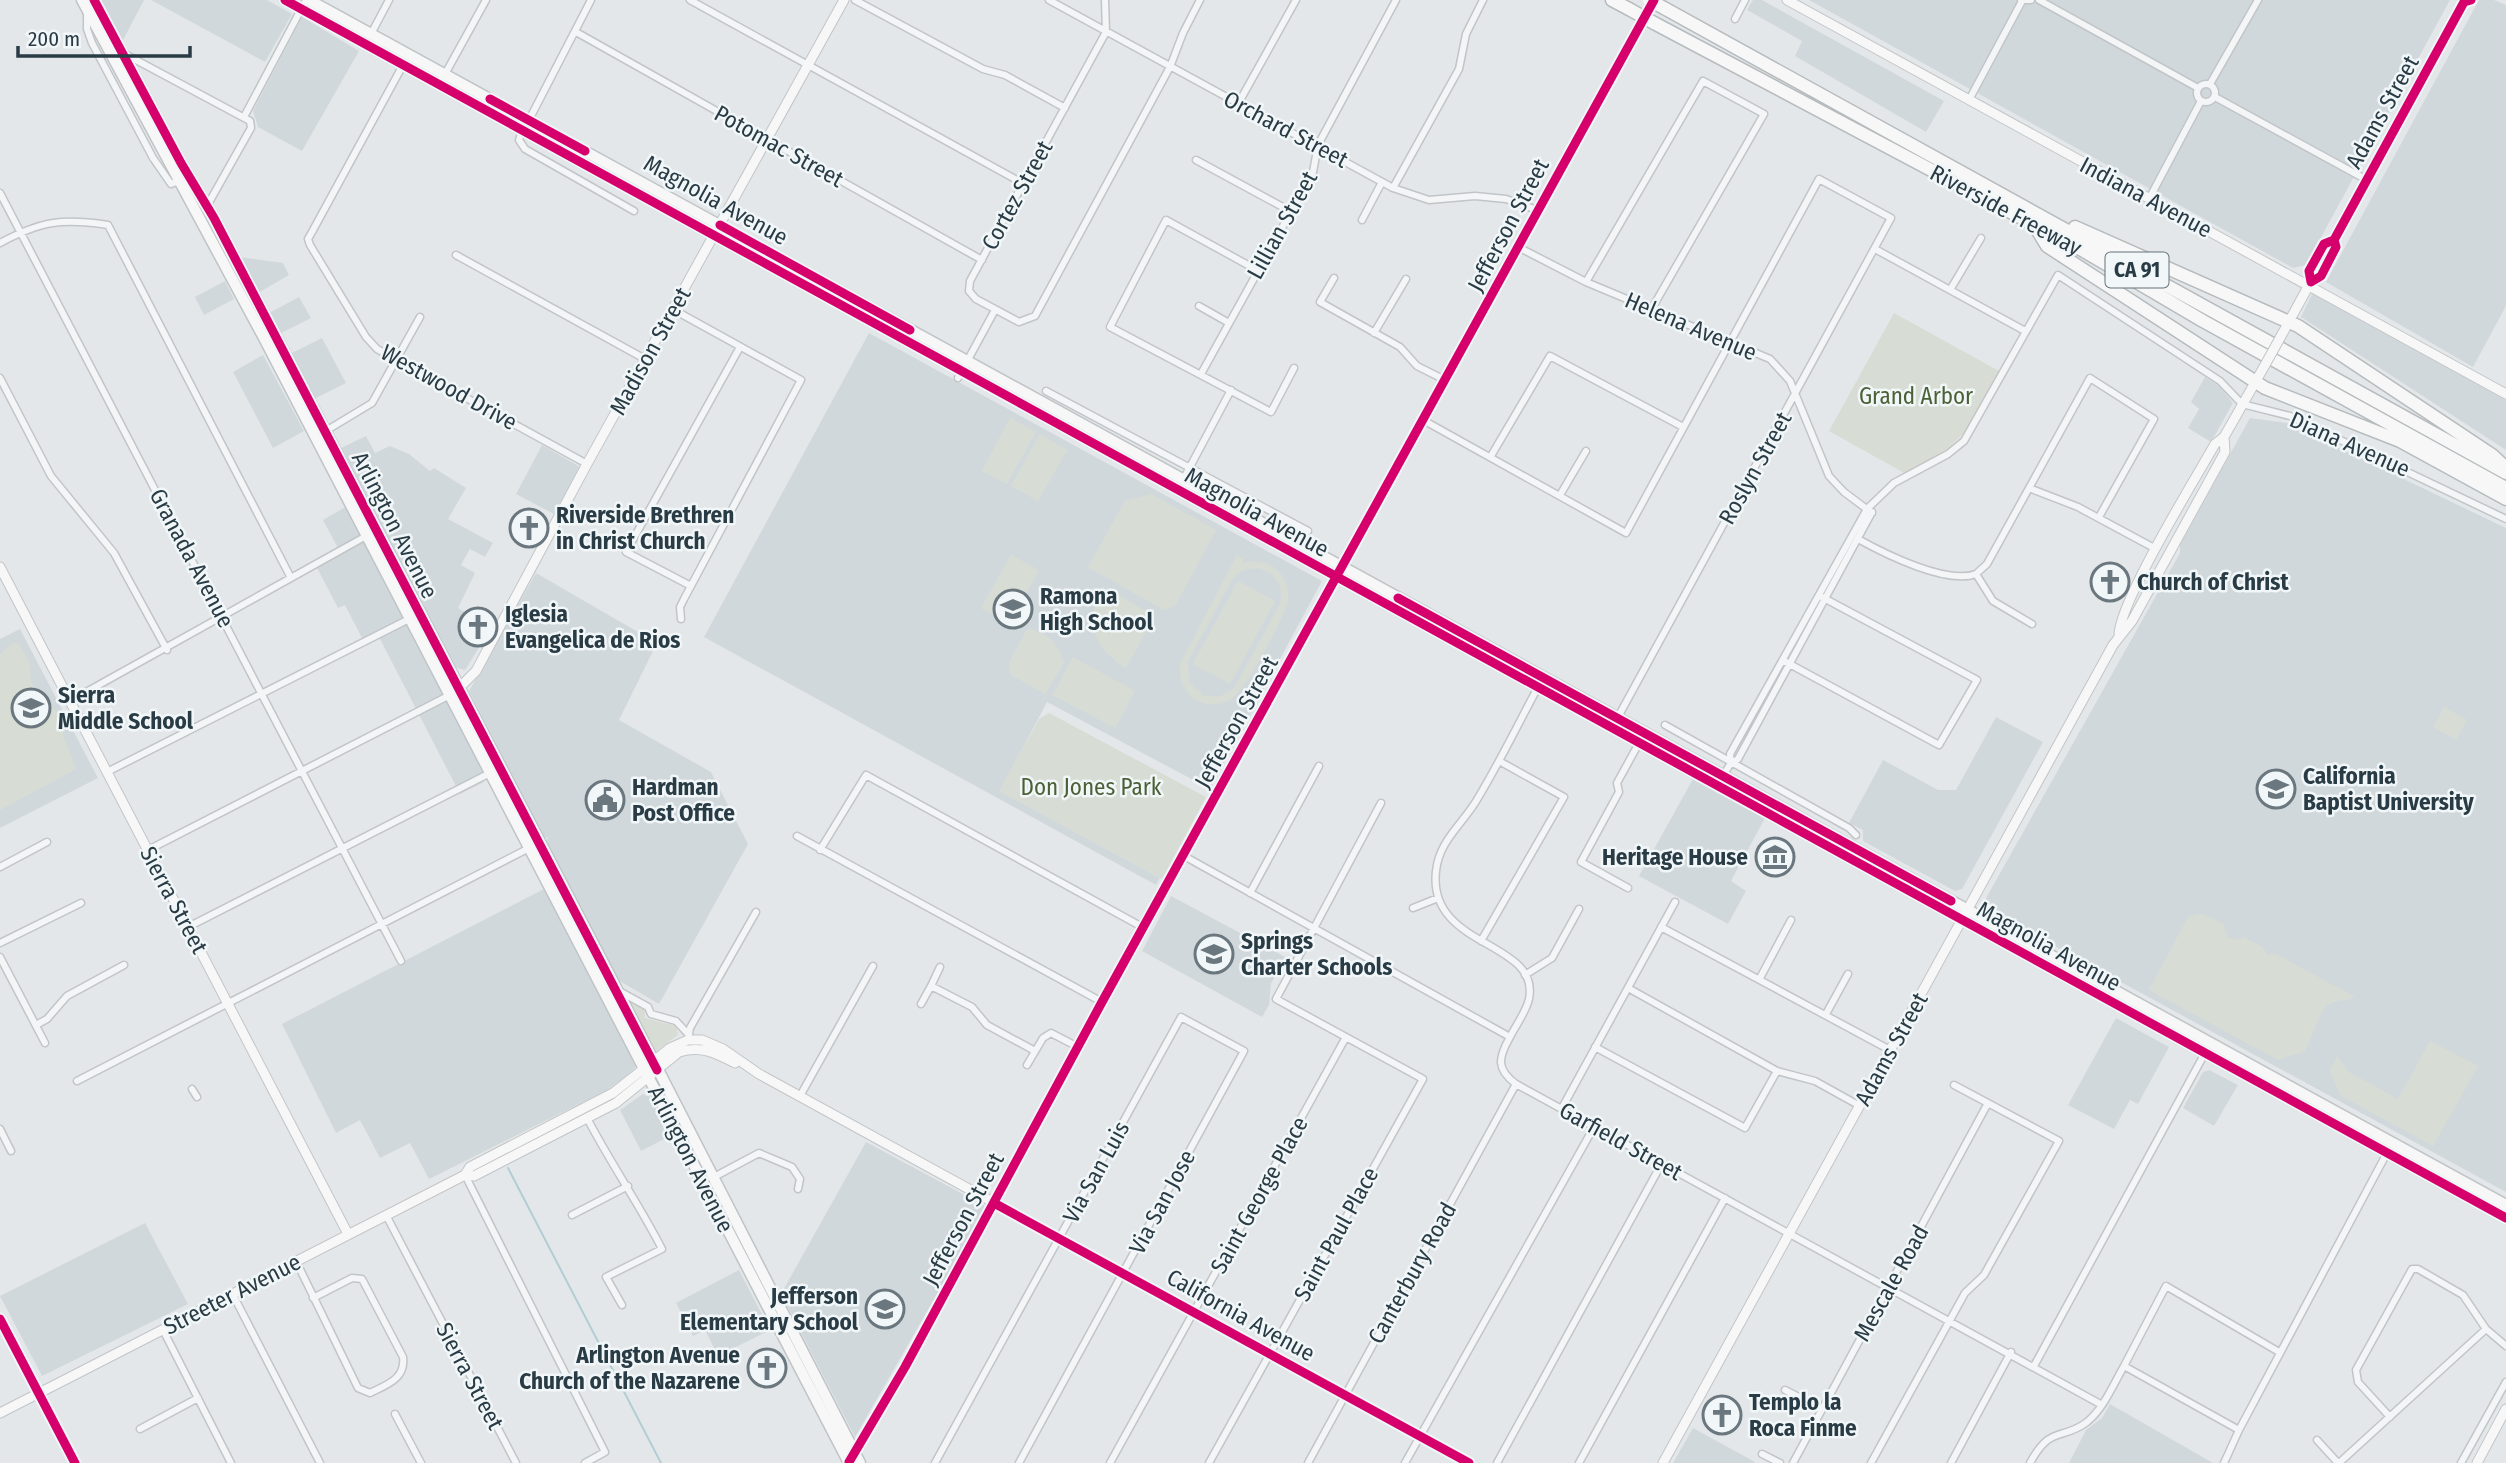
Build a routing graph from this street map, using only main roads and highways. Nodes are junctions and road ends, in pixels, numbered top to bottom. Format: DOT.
graph roads {
  1 [pos="285,0"];
  2 [pos="844,0"];
  3 [pos="1612,0"];
  4 [pos="1788,0"];
  5 [pos="2466,1"];
  6 [pos="88,3"];
  7 [pos="305,3"];
  8 [pos="1656,3"];
  9 [pos="442,80"];
  10 [pos="2015,204"];
  11 [pos="203,210"];
  12 [pos="2034,224"];
  13 [pos="717,230"];
  14 [pos="2310,283"];
  15 [pos="2288,322"];
  16 [pos="962,370"];
  17 [pos="2256,381"];
  18 [pos="2506,394"];
  19 [pos="2224,438"];
  20 [pos="2506,471"];
  21 [pos="2506,488"];
  22 [pos="2506,499"];
  23 [pos="0,567"];
  24 [pos="1340,573"];
  25 [pos="4,582"];
  26 [pos="2130,602"];
  27 [pos="2136,614"];
  28 [pos="2119,635"];
  29 [pos="455,692"];
  30 [pos="535,845"];
  31 [pos="1964,914"];
  32 [pos="651,1070"];
  33 [pos="759,1074"];
  34 [pos="2389,1148"];
  35 [pos="465,1175"];
  36 [pos="994,1203"];
  37 [pos="2506,1205"];
  38 [pos="2506,1218"];
  39 [pos="348,1234"];
  40 [pos="0,1319"];
  41 [pos="39,1394"];
  42 [pos="2506,1409"];
  43 [pos="0,1413"];
  44 [pos="845,1435"];
  45 [pos="862,1439"];
  46 [pos="853,1460"];
  47 [pos="75,1463"];
  48 [pos="1469,1463"];
  49 [pos="1663,1463"];
  50 [pos="2478,1463"];
  1 -- 7 [label="main road, Magnolia Avenue"];
  2 -- 13 [label="main road, Madison Street"];
  3 -- 12 [label="highway, Riverside Freeway / CA 91, bridge"];
  4 -- 14 [label="main road, Indiana Avenue"];
  5 -- 14 [label="main road, Adams Street"];
  6 -- 11 [label="main road, Arlington Avenue"];
  6 -- 11 [label="main road, Arlington Avenue"];
  7 -- 9 [label="main road, Magnolia Avenue"];
  7 -- 9 [label="main road, Magnolia Avenue"];
  8 -- 10 [label="highway, Riverside Freeway / CA 91"];
  8 -- 24 [label="main road, Jefferson Street"];
  9 -- 13 [label="main road, Magnolia Avenue"];
  9 -- 13 [label="main road, Magnolia Avenue"];
  10 -- 15 [label="highway"];
  10 -- 20 [label="highway, Riverside Freeway / CA 91"];
  11 -- 29 [label="main road, Arlington Avenue"];
  12 -- 17 [label="highway"];
  12 -- 21 [label="highway, Riverside Freeway / CA 91"];
  13 -- 16 [label="main road, Magnolia Avenue"];
  13 -- 29 [label="main road, Madison Street"];
  14 -- 15 [label="main road, Adams Street"];
  14 -- 18 [label="main road, Indiana Avenue"];
  15 -- 17 [label="main road, Adams Street, bridge"];
  15 -- 20 [label="highway"];
  16 -- 24 [label="main road, Magnolia Avenue"];
  16 -- 24 [label="main road, Magnolia Avenue"];
  17 -- 19 [label="main road, Adams Street"];
  17 -- 22 [label="highway"];
  19 -- 26 [label="main road, Adams Street"];
  19 -- 27 [label="main road, Adams Street"];
  23 -- 25 [label="main road, Sierra Street"];
  24 -- 31 [label="main road, Magnolia Avenue"];
  24 -- 31 [label="main road, Magnolia Avenue"];
  24 -- 36 [label="main road, Jefferson Street"];
  25 -- 39 [label="main road, Sierra Street"];
  26 -- 27 [label="main road"];
  26 -- 28 [label="main road, Adams Street"];
  27 -- 28 [label="main road, Adams Street"];
  28 -- 31 [label="main road, Adams Street"];
  29 -- 30 [label="main road, Arlington Avenue"];
  30 -- 32 [label="main road, Arlington Avenue"];
  30 -- 32 [label="main road, Arlington Avenue"];
  31 -- 34 [label="main road, Magnolia Avenue"];
  31 -- 49 [label="main road, Adams Street"];
  32 -- 33 [label="main road"];
  32 -- 33 [label="main road, California Avenue"];
  32 -- 35 [label="main road, Streeter Avenue"];
  32 -- 35 [label="main road, Streeter Avenue"];
  32 -- 44 [label="main road, Arlington Avenue"];
  32 -- 46 [label="main road, Arlington Avenue"];
  33 -- 36 [label="main road, California Avenue"];
  34 -- 37 [label="main road, Magnolia Avenue"];
  34 -- 38 [label="main road, Magnolia Avenue"];
  35 -- 39 [label="main road, Streeter Avenue"];
  36 -- 45 [label="main road, Jefferson Street"];
  36 -- 48 [label="main road, California Avenue"];
  39 -- 41 [label="main road, Streeter Avenue"];
  40 -- 41 [label="main road"];
  41 -- 43 [label="main road, Streeter Avenue"];
  41 -- 47 [label="main road"];
  42 -- 50 [label="main road"];
  44 -- 45 [label="main road"];
  44 -- 46 [label="main road, Arlington Avenue"];
  45 -- 46 [label="main road, Jefferson Street"];
}
